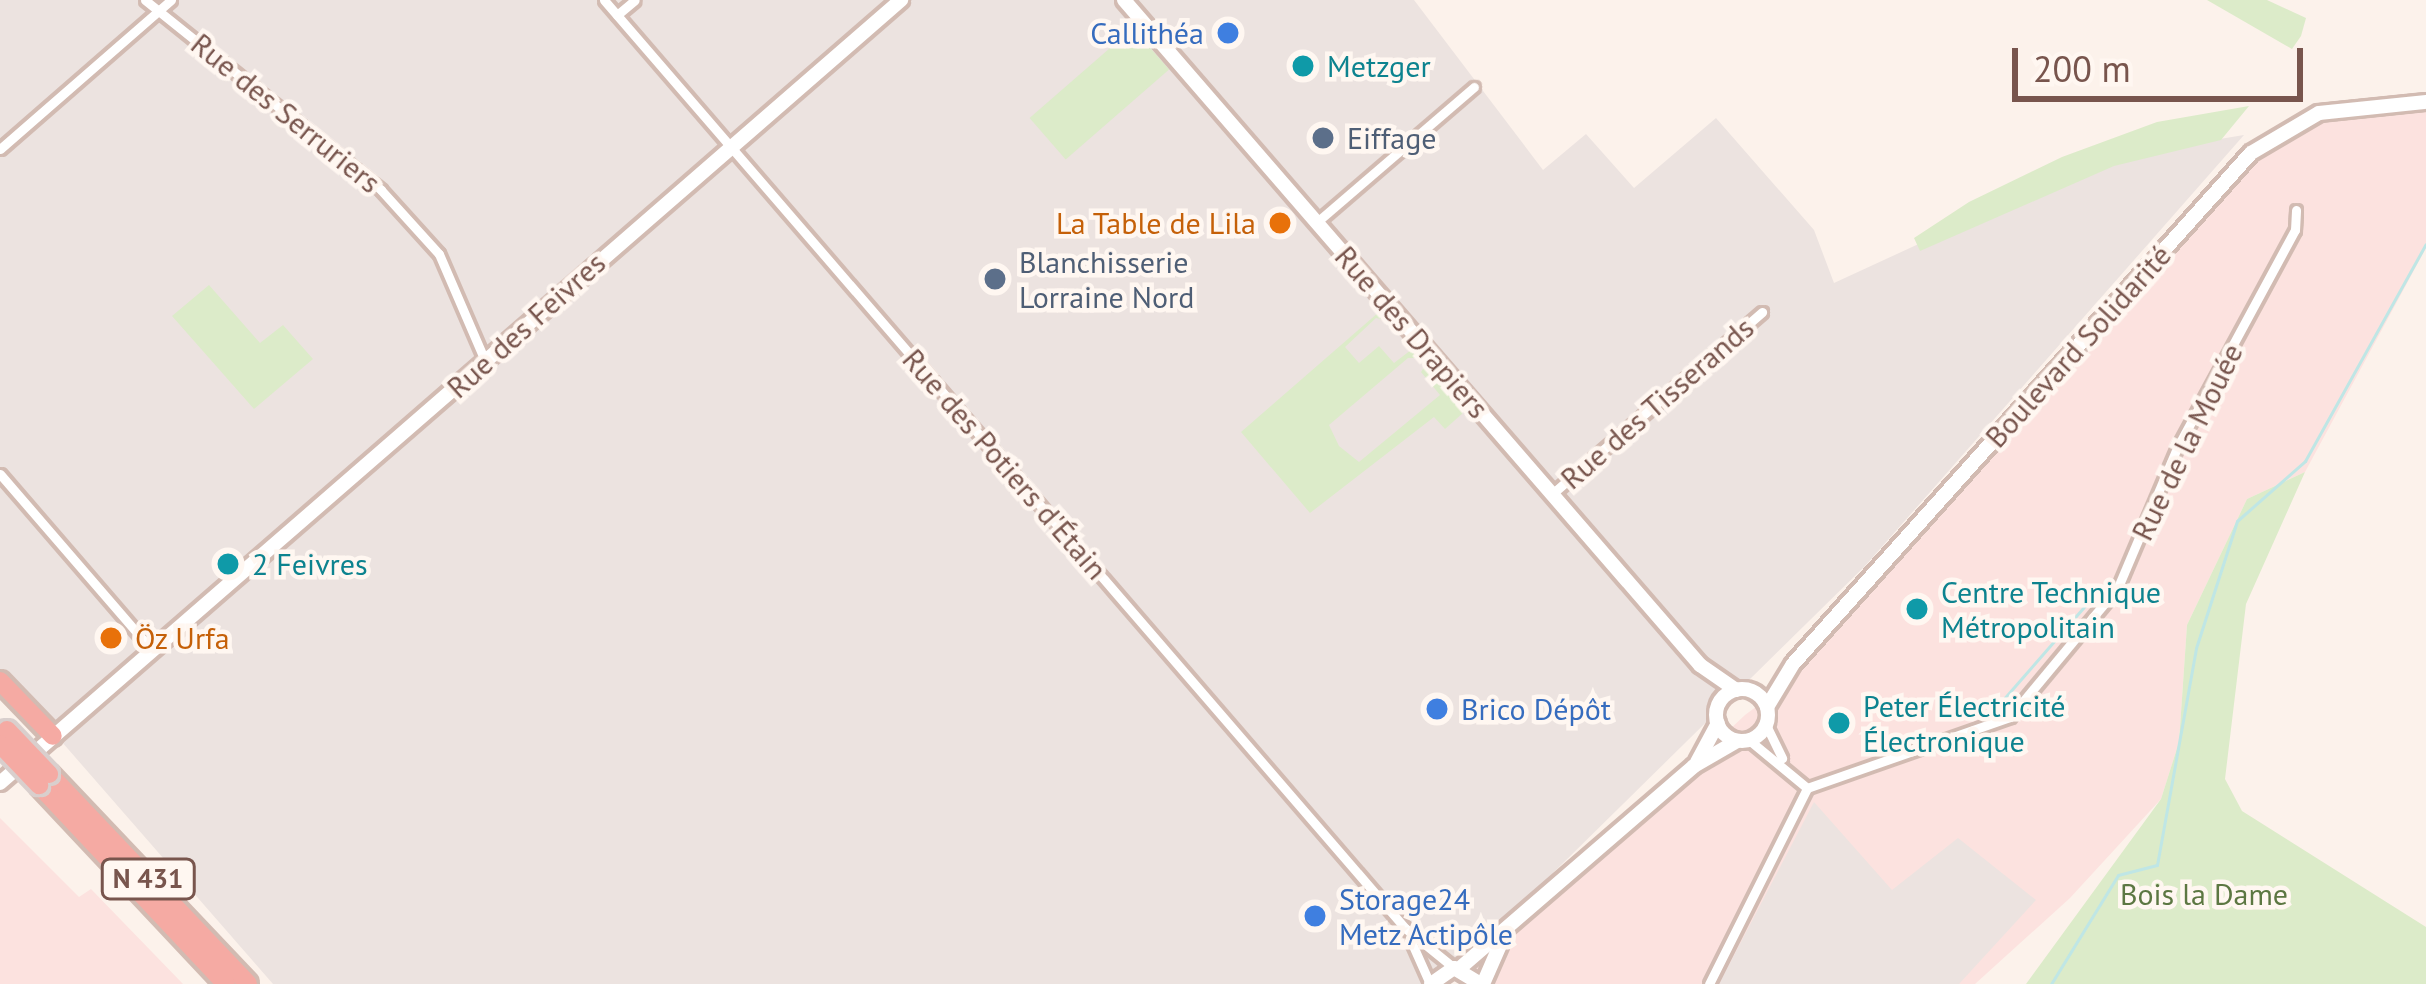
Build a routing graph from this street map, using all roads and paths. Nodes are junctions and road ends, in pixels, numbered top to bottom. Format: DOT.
graph roads {
  1 [pos="145,0"];
  2 [pos="170,0"];
  3 [pos="604,0"];
  4 [pos="634,0"];
  5 [pos="901,0"];
  6 [pos="1124,0"];
  7 [pos="159,10"];
  8 [pos="617,15"];
  9 [pos="1474,87"];
  10 [pos="2426,102"];
  11 [pos="730,147"];
  12 [pos="0,149"];
  13 [pos="2296,210"];
  14 [pos="1317,222"];
  15 [pos="1762,312"];
  16 [pos="485,361"];
  17 [pos="0,474"];
  18 [pos="1552,494"];
  19 [pos="151,649"];
  20 [pos="1793,664"];
  21 [pos="1700,665"];
  22 [pos="0,681"];
  23 [pos="1742,690"];
  24 [pos="1767,707"];
  25 [pos="1718,716"];
  26 [pos="1766,725"];
  27 [pos="2,732"];
  28 [pos="53,736"];
  29 [pos="1743,741"];
  30 [pos="1785,763"];
  31 [pos="1694,766"];
  32 [pos="44,780"];
  33 [pos="0,782"];
  34 [pos="1807,788"];
  35 [pos="1405,928"];
  36 [pos="1505,937"];
  37 [pos="1457,968"];
  38 [pos="226,984"];
  39 [pos="248,984"];
  40 [pos="1431,984"];
  41 [pos="1482,984"];
  42 [pos="1708,984"];
  1 -- 7 [label="street, Rue des Serruriers"];
  2 -- 7 [label="street"];
  3 -- 8 [label="street, Rue des Potiers d'Étain"];
  4 -- 8 [label="street"];
  5 -- 11 [label="street, Rue des Feivres"];
  6 -- 14 [label="street, Rue des Drapiers"];
  7 -- 12 [label="street"];
  7 -- 16 [label="street, Rue des Serruriers"];
  8 -- 11 [label="street, Rue des Potiers d'Étain"];
  9 -- 14 [label="street"];
  10 -- 20 [label="street, Boulevard Solidarité"];
  11 -- 16 [label="street, Rue des Feivres"];
  11 -- 35 [label="street, Rue des Potiers d'Étain"];
  13 -- 34 [label="street, Rue de la Mouée"];
  14 -- 18 [label="street, Rue des Drapiers"];
  15 -- 18 [label="street, Rue des Tisserands"];
  16 -- 19 [label="street, Rue des Feivres"];
  17 -- 19 [label="street"];
  18 -- 21 [label="street, Rue des Drapiers"];
  19 -- 28 [label="street, Rue des Feivres"];
  20 -- 23 [label="street, Boulevard Solidarité"];
  20 -- 24 [label="street, Boulevard Solidarité"];
  21 -- 23 [label="street, Rue des Drapiers"];
  21 -- 25 [label="street, Rue des Drapiers"];
  22 -- 28 [label="highway"];
  23 -- 24 [label="street, Rue des Drapiers"];
  23 -- 25 [label="street, Boulevard Solidarité"];
  24 -- 26 [label="street"];
  25 -- 29 [label="street"];
  25 -- 31 [label="street"];
  26 -- 29 [label="street"];
  26 -- 30 [label="street"];
  27 -- 32 [label="highway, N 431, bridge"];
  28 -- 33 [label="street, Rue des Feivres"];
  29 -- 30 [label="street"];
  29 -- 31 [label="street"];
  30 -- 34 [label="street"];
  31 -- 36 [label="street"];
  32 -- 38 [label="highway, N 431"];
  32 -- 39 [label="highway, N 431"];
  34 -- 42 [label="street"];
  35 -- 37 [label="street, Rue des Potiers d'Étain"];
  35 -- 40 [label="street, Rue des Potiers d'Étain"];
  36 -- 37 [label="street"];
  36 -- 41 [label="street"];
  37 -- 40 [label="street"];
  37 -- 41 [label="street"];
}
